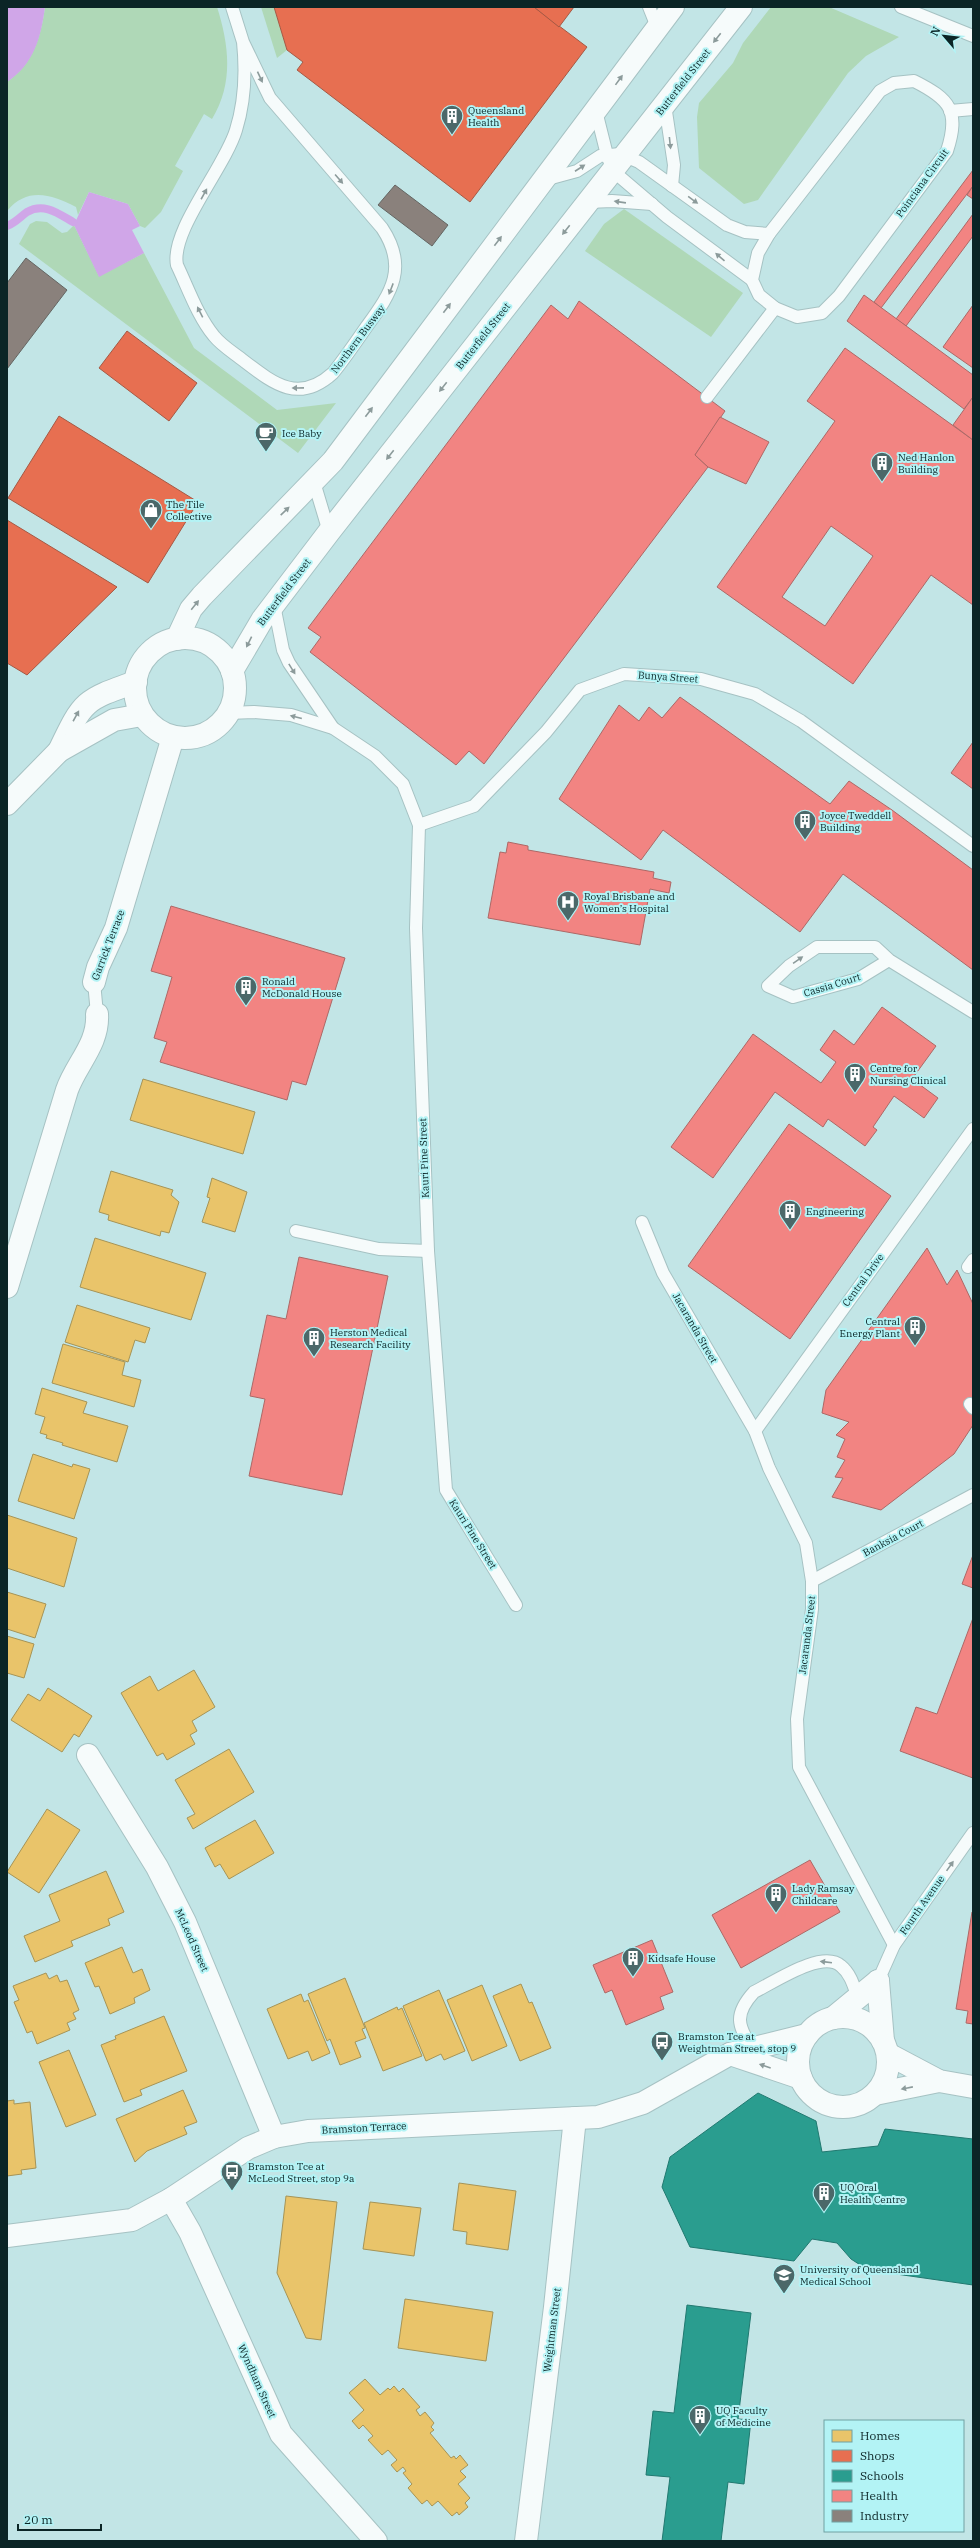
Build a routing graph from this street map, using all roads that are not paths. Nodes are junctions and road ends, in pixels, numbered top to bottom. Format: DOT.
graph roads {
  1 [pos="232,7"];
  2 [pos="649,7"];
  3 [pos="673,7"];
  4 [pos="741,7"];
  5 [pos="901,7"];
  6 [pos="658,27"];
  7 [pos="973,36"];
  8 [pos="244,42"];
  9 [pos="665,105"];
  10 [pos="973,109"];
  11 [pos="596,111"];
  12 [pos="950,111"];
  13 [pos="615,160"];
  14 [pos="543,180"];
  15 [pos="672,186"];
  16 [pos="588,202"];
  17 [pos="652,204"];
  18 [pos="769,234"];
  19 [pos="752,280"];
  20 [pos="775,308"];
  21 [pos="707,397"];
  22 [pos="314,482"];
  23 [pos="329,532"];
  24 [pos="274,605"];
  25 [pos="177,639"];
  26 [pos="232,671"];
  27 [pos="136,682"];
  28 [pos="228,713"];
  29 [pos="142,715"];
  30 [pos="333,728"];
  31 [pos="173,737"];
  32 [pos="59,751"];
  33 [pos="7,804"];
  34 [pos="419,826"];
  35 [pos="973,846"];
  36 [pos="889,960"];
  37 [pos="94,982"];
  38 [pos="973,1012"];
  39 [pos="97,1014"];
  40 [pos="973,1129"];
  41 [pos="642,1222"];
  42 [pos="296,1231"];
  43 [pos="428,1251"];
  44 [pos="7,1287"];
  45 [pos="754,1431"];
  46 [pos="973,1495"];
  47 [pos="812,1581"];
  48 [pos="516,1604"];
  49 [pos="88,1755"];
  50 [pos="973,1833"];
  51 [pos="894,1945"];
  52 [pos="878,1981"];
  53 [pos="858,1998"];
  54 [pos="833,2018"];
  55 [pos="807,2035"];
  56 [pos="885,2047"];
  57 [pos="754,2049"];
  58 [pos="730,2054"];
  59 [pos="801,2078"];
  60 [pos="939,2082"];
  61 [pos="973,2087"];
  62 [pos="875,2094"];
  63 [pos="575,2118"];
  64 [pos="274,2137"];
  65 [pos="171,2200"];
  66 [pos="7,2236"];
  67 [pos="376,2541"];
  68 [pos="526,2541"];
  1 -- 8 [label="lane, Northern Busway"];
  2 -- 6 [label="lane"];
  3 -- 6 [label="street"];
  4 -- 9 [label="street, Butterfield Street, one-way"];
  5 -- 7 [label="lane"];
  11 -- 6 [label="street, one-way"];
  8 -- 8 [label="lane, Northern Busway, one-way"];
  9 -- 13 [label="street, Butterfield Street"];
  9 -- 15 [label="lane, one-way"];
  10 -- 12 [label="lane"];
  11 -- 13 [label="lane"];
  11 -- 14 [label="street"];
  12 -- 18 [label="lane, Poinciana Circuit"];
  12 -- 20 [label="lane, Poinciana Circuit"];
  14 -- 13 [label="lane, one-way"];
  13 -- 15 [label="lane"];
  13 -- 16 [label="street, Butterfield Street"];
  13 -- 17 [label="lane, Poinciana Circuit"];
  22 -- 14 [label="street, one-way"];
  15 -- 18 [label="lane, one-way"];
  17 -- 16 [label="lane, one-way"];
  16 -- 23 [label="street, Butterfield Street, one-way"];
  19 -- 17 [label="lane, Poinciana Circuit, one-way"];
  18 -- 19 [label="lane, Poinciana Circuit"];
  19 -- 20 [label="lane, Poinciana Circuit"];
  20 -- 21 [label="lane"];
  22 -- 23 [label="lane"];
  25 -- 22 [label="street, one-way"];
  23 -- 24 [label="street, Butterfield Street"];
  24 -- 26 [label="street, Butterfield Street, one-way"];
  24 -- 30 [label="lane, one-way"];
  25 -- 26 [label="street"];
  25 -- 27 [label="street"];
  26 -- 28 [label="street"];
  27 -- 29 [label="street"];
  32 -- 27 [label="street, one-way"];
  30 -- 28 [label="lane, one-way"];
  28 -- 31 [label="street"];
  29 -- 31 [label="street"];
  29 -- 32 [label="street"];
  30 -- 34 [label="lane, Kauri Pine Street"];
  31 -- 37 [label="street, Garrick Terrace"];
  32 -- 33 [label="street"];
  34 -- 35 [label="lane, Bunya Street"];
  34 -- 43 [label="lane, Kauri Pine Street"];
  36 -- 36 [label="lane, Cassia Court, one-way"];
  36 -- 38 [label="lane, Cassia Court"];
  37 -- 39 [label="lane, Garrick Terrace"];
  39 -- 44 [label="street, Garrick Terrace"];
  40 -- 45 [label="lane, Central Drive"];
  41 -- 45 [label="lane, Jacaranda Street"];
  42 -- 43 [label="lane"];
  43 -- 48 [label="lane, Kauri Pine Street"];
  45 -- 47 [label="lane, Jacaranda Street"];
  46 -- 47 [label="lane, Banksia Court"];
  47 -- 51 [label="lane, Jacaranda Street"];
  49 -- 64 [label="street, McLeod Street"];
  51 -- 50 [label="lane, Fourth Avenue, one-way"];
  51 -- 52 [label="lane, Fourth Avenue"];
  52 -- 53 [label="street, Fourth Avenue"];
  52 -- 56 [label="street, Fourth Avenue"];
  53 -- 54 [label="street, Fourth Avenue"];
  53 -- 57 [label="lane, one-way"];
  54 -- 55 [label="street"];
  54 -- 56 [label="street"];
  55 -- 57 [label="street, Bramston Terrace"];
  55 -- 59 [label="street"];
  56 -- 60 [label="street"];
  56 -- 62 [label="street"];
  57 -- 58 [label="street, Bramston Terrace"];
  59 -- 58 [label="street, one-way"];
  58 -- 63 [label="street, Bramston Terrace"];
  59 -- 62 [label="street"];
  60 -- 61 [label="street"];
  60 -- 62 [label="street, one-way"];
  63 -- 64 [label="street, Bramston Terrace"];
  63 -- 68 [label="street, Weightman Street"];
  64 -- 65 [label="street, Bramston Terrace"];
  65 -- 66 [label="street, Bramston Terrace"];
  65 -- 67 [label="street, Wyndham Street"];
}
